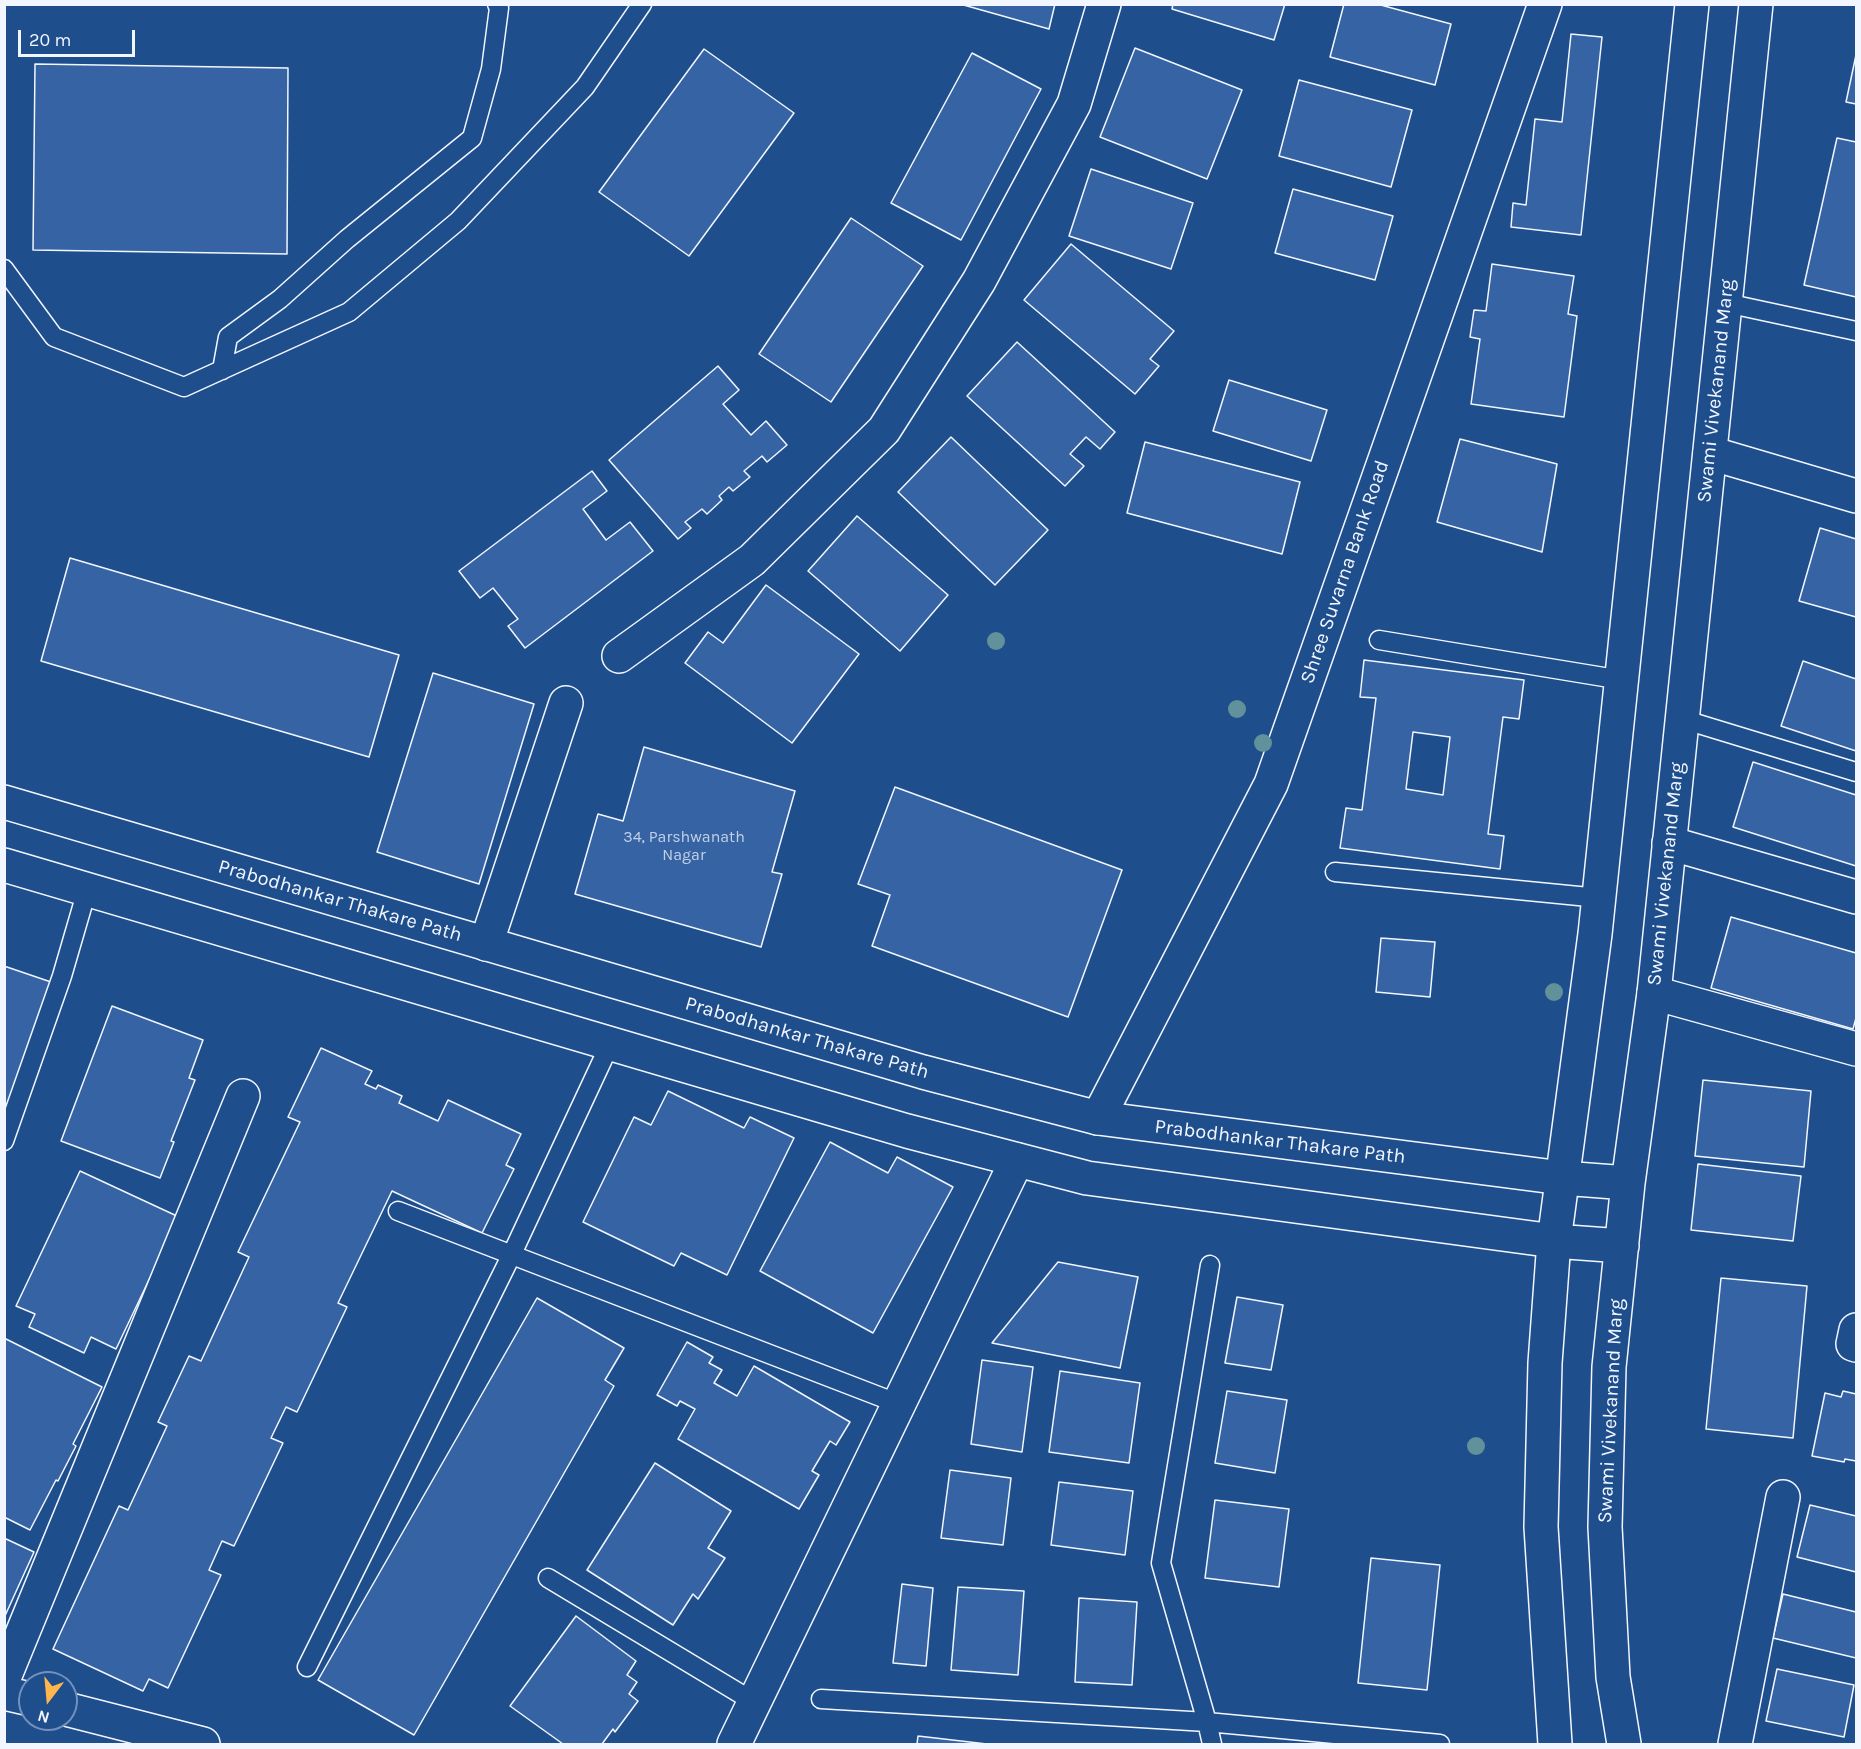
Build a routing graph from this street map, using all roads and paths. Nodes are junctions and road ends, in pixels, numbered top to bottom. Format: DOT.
graph roads {
  1 [pos="642,4"];
  2 [pos="1104,4"];
  3 [pos="1545,4"];
  4 [pos="1692,4"];
  5 [pos="1756,4"];
  6 [pos="500,6"];
  7 [pos="4,269"];
  8 [pos="1726,303"];
  9 [pos="1857,331"];
  10 [pos="222,370"];
  11 [pos="1710,453"];
  12 [pos="1857,496"];
  13 [pos="1379,640"];
  14 [pos="619,656"];
  15 [pos="1622,680"];
  16 [pos="566,703"];
  17 [pos="1682,719"];
  18 [pos="1857,772"];
  19 [pos="4,802"];
  20 [pos="1669,843"];
  21 [pos="4,865"];
  22 [pos="1335,872"];
  23 [pos="87,890"];
  24 [pos="1857,897"];
  25 [pos="1599,898"];
  26 [pos="486,944"];
  27 [pos="1654,993"];
  28 [pos="610,1044"];
  29 [pos="1857,1049"];
  30 [pos="243,1096"];
  31 [pos="1098,1118"];
  32 [pos="4,1141"];
  33 [pos="1017,1160"];
  34 [pos="1562,1178"];
  35 [pos="1628,1183"];
  36 [pos="398,1211"];
  37 [pos="1554,1241"];
  38 [pos="1622,1246"];
  39 [pos="511,1256"];
  40 [pos="1210,1265"];
  41 [pos="1857,1330"];
  42 [pos="1857,1345"];
  43 [pos="899,1404"];
  44 [pos="1783,1497"];
  45 [pos="548,1578"];
  46 [pos="307,1666"];
  47 [pos="4,1677"];
  48 [pos="821,1699"];
  49 [pos="754,1702"];
  50 [pos="78,1712"];
  51 [pos="1208,1722"];
  52 [pos="203,1744"];
  53 [pos="734,1744"];
  54 [pos="1212,1744"];
  55 [pos="1440,1744"];
  56 [pos="1555,1744"];
  57 [pos="1624,1744"];
  58 [pos="1735,1744"];
  1 -- 10 [label="lane"];
  2 -- 14 [label="main road"];
  3 -- 31 [label="main road, Shree Suvarna Bank Road"];
  4 -- 15 [label="main road"];
  5 -- 8 [label="main road, Swami Vivekanand Marg"];
  6 -- 10 [label="lane"];
  7 -- 10 [label="lane"];
  8 -- 9 [label="lane"];
  8 -- 11 [label="main road, Swami Vivekanand Marg"];
  11 -- 12 [label="main road"];
  11 -- 17 [label="main road, Swami Vivekanand Marg"];
  13 -- 15 [label="lane"];
  15 -- 25 [label="main road"];
  16 -- 26 [label="main road"];
  17 -- 18 [label="lane"];
  17 -- 20 [label="main road, Swami Vivekanand Marg"];
  19 -- 26 [label="main road, Prabodhankar Thakare Path"];
  20 -- 24 [label="main road"];
  20 -- 27 [label="main road, Swami Vivekanand Marg"];
  21 -- 23 [label="main road"];
  22 -- 25 [label="lane"];
  23 -- 28 [label="main road"];
  23 -- 32 [label="lane"];
  25 -- 34 [label="main road"];
  26 -- 31 [label="main road, Prabodhankar Thakare Path"];
  27 -- 29 [label="main road"];
  27 -- 35 [label="main road, Swami Vivekanand Marg"];
  28 -- 33 [label="main road"];
  28 -- 39 [label="lane"];
  30 -- 47 [label="main road"];
  31 -- 34 [label="main road, Prabodhankar Thakare Path"];
  33 -- 37 [label="main road"];
  33 -- 43 [label="main road"];
  34 -- 35 [label="main road, Prabodhankar Thakare Path"];
  34 -- 37 [label="main road"];
  35 -- 38 [label="main road, Swami Vivekanand Marg"];
  36 -- 39 [label="lane"];
  37 -- 38 [label="main road"];
  37 -- 56 [label="main road"];
  38 -- 57 [label="main road, Swami Vivekanand Marg"];
  39 -- 43 [label="lane"];
  39 -- 46 [label="lane"];
  40 -- 51 [label="lane"];
  41 -- 42 [label="main road"];
  43 -- 49 [label="main road"];
  44 -- 58 [label="main road"];
  45 -- 49 [label="lane"];
  48 -- 51 [label="lane"];
  49 -- 53 [label="main road"];
  50 -- 52 [label="main road"];
  51 -- 54 [label="lane"];
  51 -- 55 [label="lane"];
}
